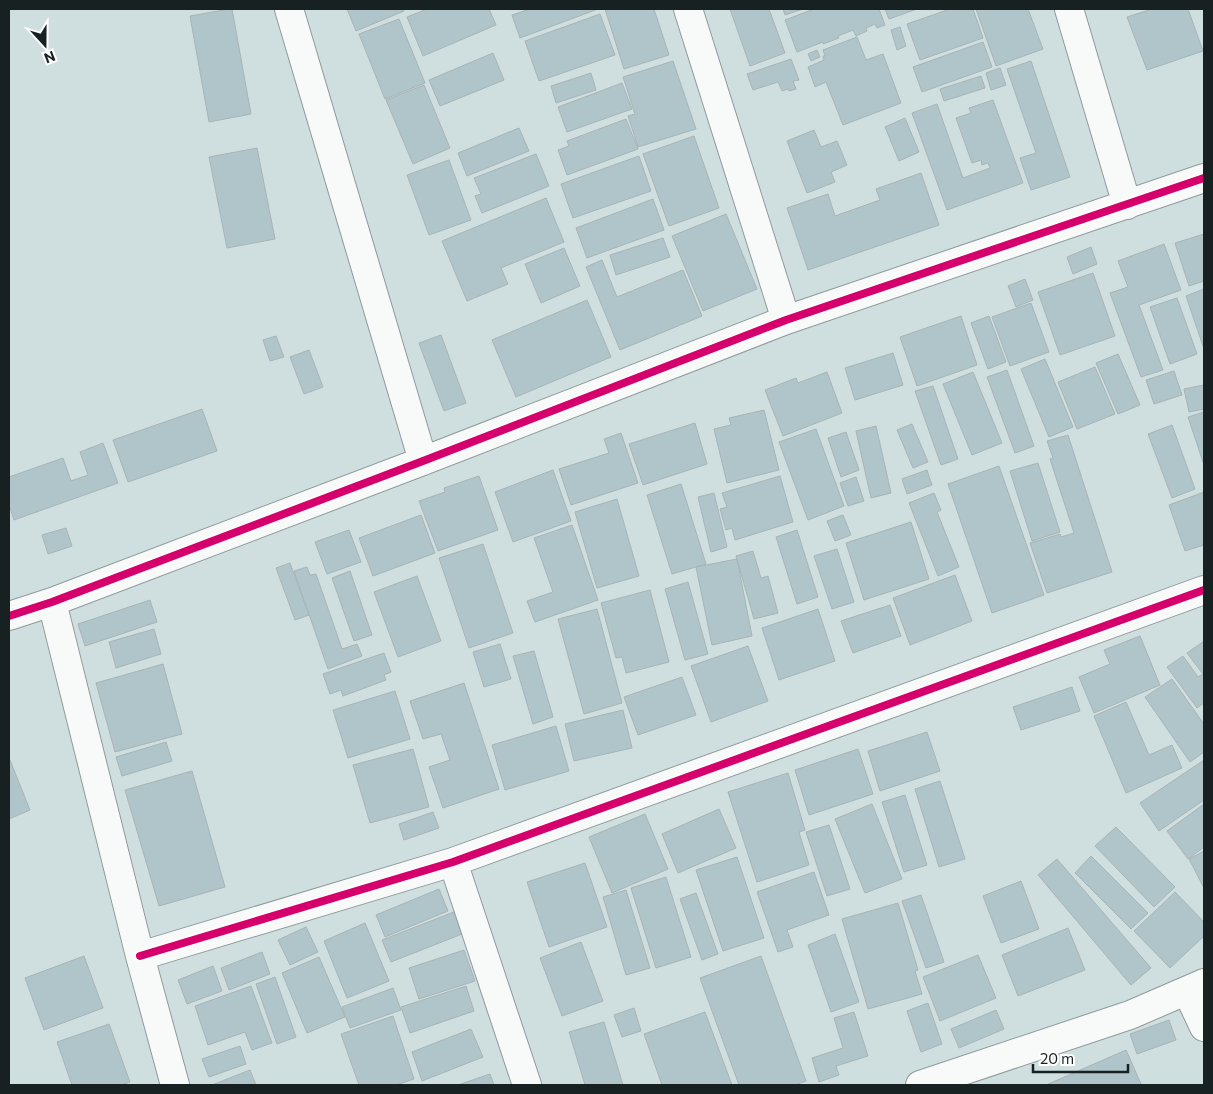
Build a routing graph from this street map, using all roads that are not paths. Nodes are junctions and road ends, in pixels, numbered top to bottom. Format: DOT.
graph roads {
  1 [pos="289,9"];
  2 [pos="688,9"];
  3 [pos="1068,9"];
  4 [pos="1204,178"];
  5 [pos="1127,205"];
  6 [pos="786,320"];
  7 [pos="423,461"];
  8 [pos="1204,590"];
  9 [pos="52,602"];
  10 [pos="9,616"];
  11 [pos="453,862"];
  12 [pos="140,956"];
  13 [pos="1196,987"];
  14 [pos="1204,1027"];
  15 [pos="175,1085"];
  16 [pos="528,1085"];
  17 [pos="920,1085"];
  1 -- 7 [label="street"];
  2 -- 6 [label="street"];
  3 -- 5 [label="street"];
  4 -- 5 [label="street"];
  5 -- 6 [label="street"];
  6 -- 7 [label="street"];
  7 -- 9 [label="street"];
  8 -- 11 [label="street"];
  9 -- 10 [label="street"];
  9 -- 12 [label="street"];
  11 -- 12 [label="street"];
  11 -- 16 [label="street"];
  12 -- 15 [label="street"];
  13 -- 14 [label="street"];
  13 -- 17 [label="street"];
}
